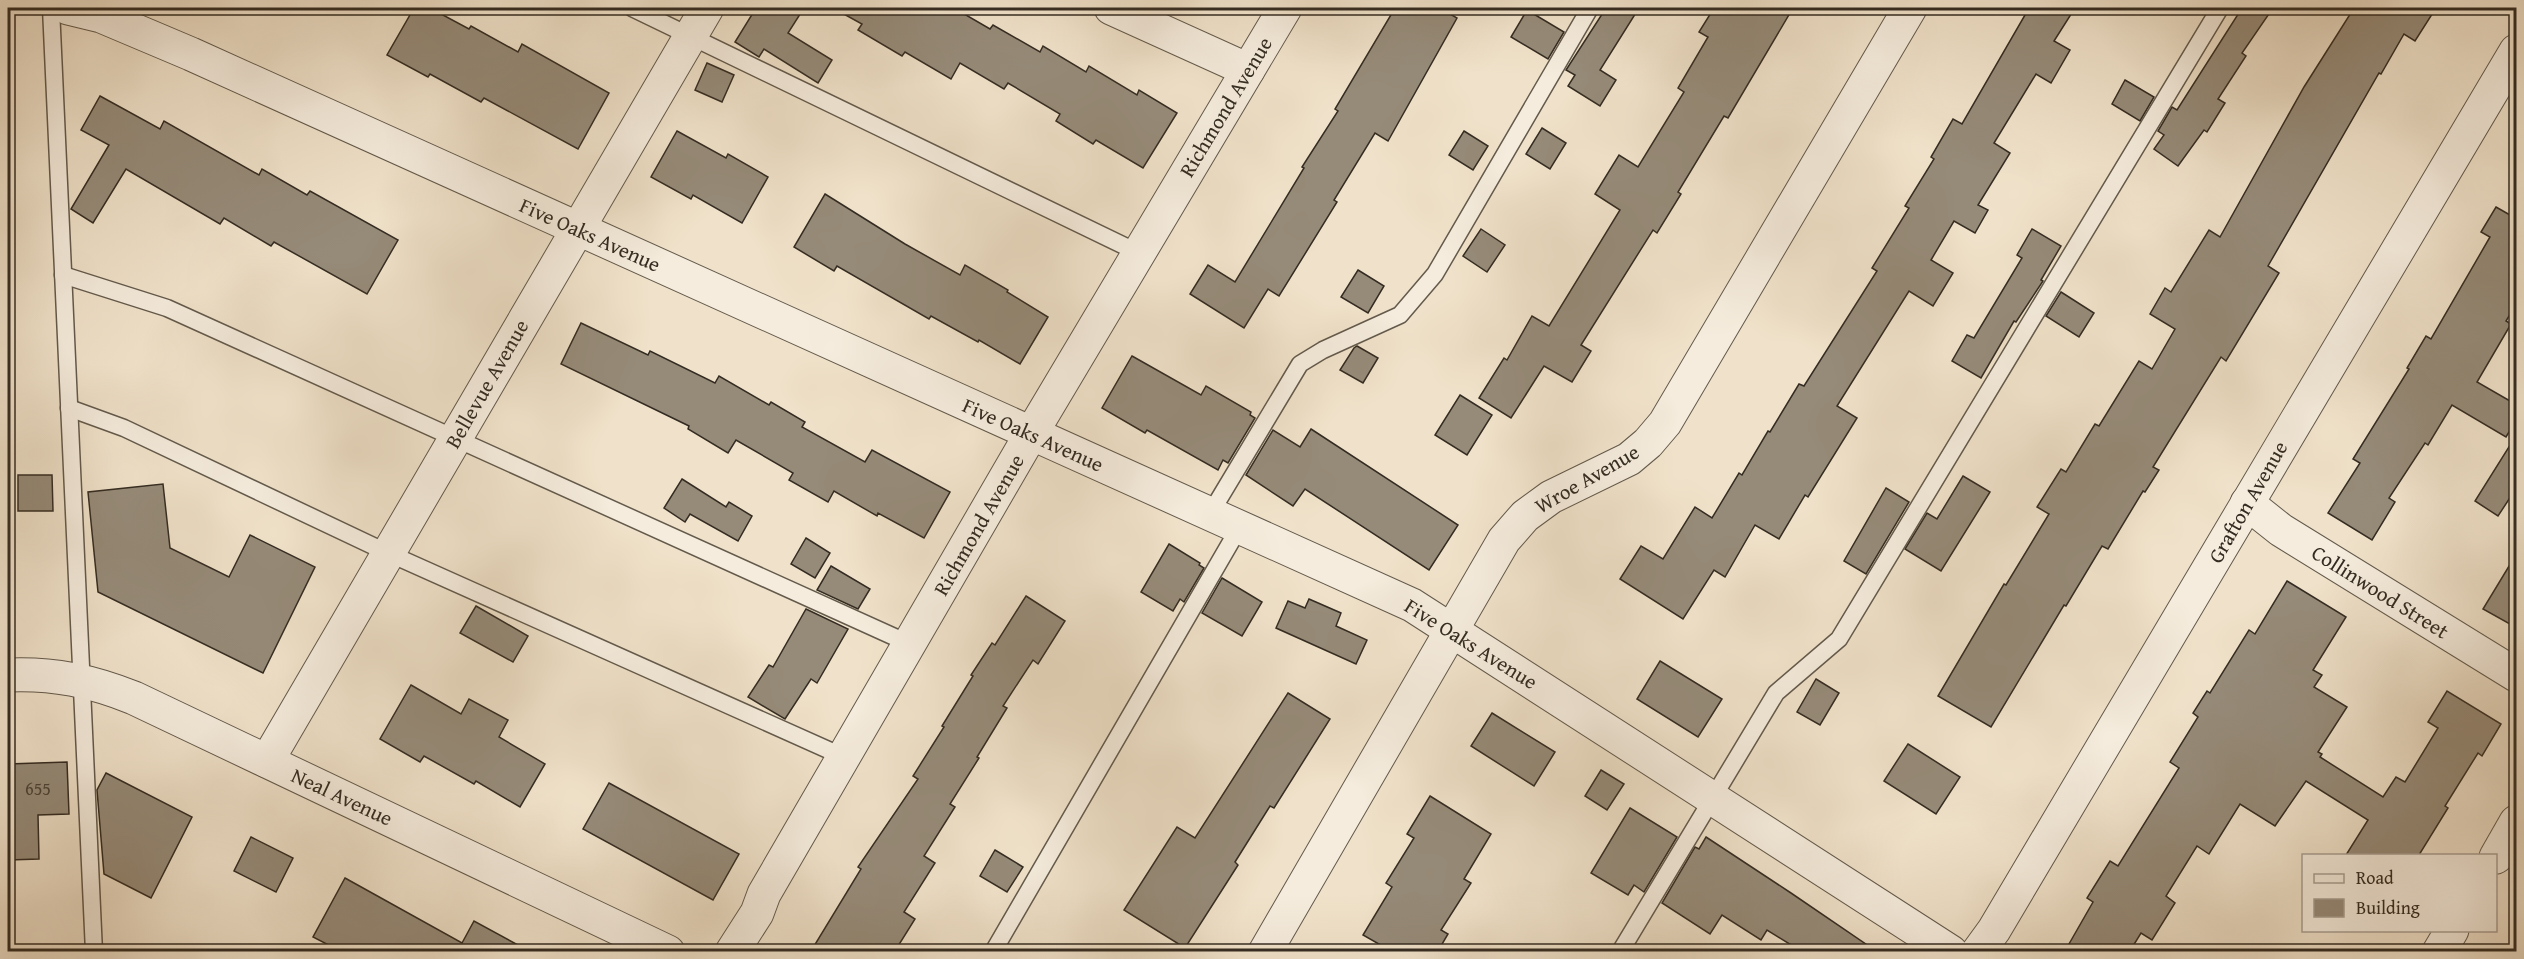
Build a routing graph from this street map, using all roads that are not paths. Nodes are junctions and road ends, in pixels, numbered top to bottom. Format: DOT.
graph roads {
  1 [pos="51,8"];
  2 [pos="68,8"];
  3 [pos="632,8"];
  4 [pos="1111,8"];
  5 [pos="1285,8"];
  6 [pos="1590,8"];
  7 [pos="1910,8"];
  8 [pos="2220,8"];
  9 [pos="699,21"];
  10 [pos="2517,51"];
  11 [pos="1248,70"];
  12 [pos="577,229"];
  13 [pos="1139,253"];
  14 [pos="63,275"];
  15 [pos="69,408"];
  16 [pos="1031,434"];
  17 [pos="455,439"];
  18 [pos="2247,503"];
  19 [pos="1210,514"];
  20 [pos="1239,528"];
  21 [pos="388,553"];
  22 [pos="1452,631"];
  23 [pos="910,644"];
  24 [pos="8,675"];
  25 [pos="2517,675"];
  26 [pos="81,679"];
  27 [pos="844,758"];
  28 [pos="267,761"];
  29 [pos="1713,799"];
  30 [pos="2517,822"];
  31 [pos="2497,855"];
  32 [pos="2451,932"];
  33 [pos="94,951"];
  34 [pos="668,951"];
  35 [pos="732,951"];
  36 [pos="993,951"];
  37 [pos="1265,951"];
  38 [pos="1620,951"];
  39 [pos="1951,951"];
  40 [pos="1978,951"];
  41 [pos="2439,951"];
  1 -- 14 [label="lane"];
  2 -- 12 [label="street, Five Oaks Avenue"];
  3 -- 9 [label="lane"];
  4 -- 11 [label="street"];
  5 -- 11 [label="street, Richmond Avenue"];
  6 -- 19 [label="lane"];
  7 -- 22 [label="street, Wroe Avenue"];
  8 -- 29 [label="lane"];
  9 -- 12 [label="street, Bellevue Avenue"];
  9 -- 13 [label="lane"];
  10 -- 18 [label="street, Grafton Avenue"];
  11 -- 13 [label="street, Richmond Avenue"];
  12 -- 16 [label="street, Five Oaks Avenue"];
  12 -- 17 [label="street, Bellevue Avenue"];
  13 -- 16 [label="street, Richmond Avenue"];
  14 -- 15 [label="lane"];
  14 -- 17 [label="lane"];
  15 -- 21 [label="lane"];
  15 -- 26 [label="lane"];
  16 -- 19 [label="street, Five Oaks Avenue"];
  16 -- 23 [label="street, Richmond Avenue"];
  17 -- 21 [label="street, Bellevue Avenue"];
  17 -- 23 [label="lane"];
  18 -- 25 [label="street, Collinwood Street"];
  18 -- 40 [label="street, Grafton Avenue"];
  19 -- 20 [label="street, Five Oaks Avenue"];
  20 -- 22 [label="street, Five Oaks Avenue"];
  20 -- 36 [label="lane"];
  21 -- 27 [label="lane"];
  21 -- 28 [label="street, Bellevue Avenue"];
  22 -- 29 [label="street, Five Oaks Avenue"];
  22 -- 37 [label="street, Wroe Avenue"];
  23 -- 27 [label="street, Richmond Avenue"];
  24 -- 26 [label="street, Neal Avenue"];
  26 -- 28 [label="street, Neal Avenue"];
  26 -- 33 [label="lane"];
  27 -- 35 [label="street, Richmond Avenue"];
  28 -- 34 [label="street, Neal Avenue"];
  29 -- 38 [label="lane"];
  29 -- 39 [label="street, Five Oaks Avenue"];
  30 -- 31 [label="street"];
  32 -- 41 [label="street"];
}
